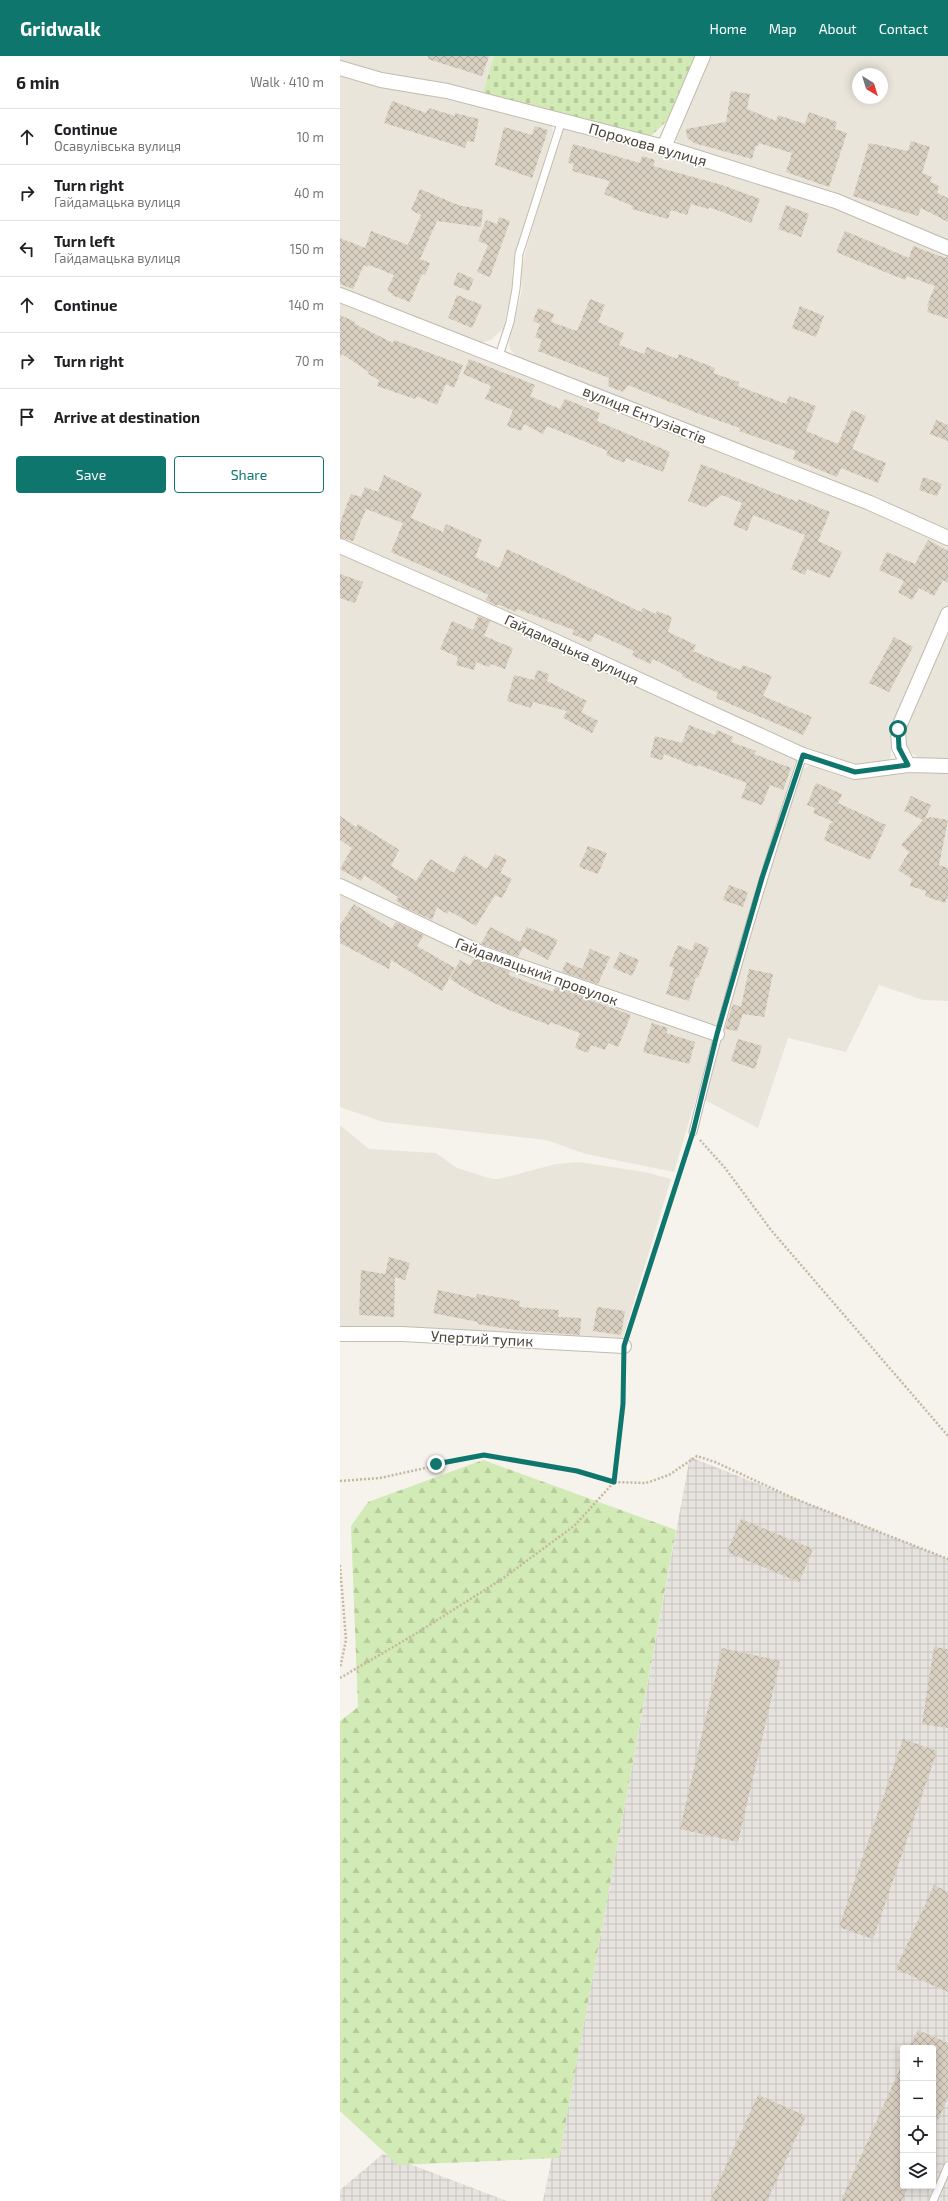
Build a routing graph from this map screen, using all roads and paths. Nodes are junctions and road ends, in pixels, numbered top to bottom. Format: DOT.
graph roads {
  1 [pos="703,56"];
  2 [pos="340,68"];
  3 [pos="562,120"];
  4 [pos="664,147"];
  5 [pos="948,248"];
  6 [pos="340,295"];
  7 [pos="499,356"];
  8 [pos="948,538"];
  9 [pos="340,546"];
  10 [pos="948,614"];
  11 [pos="803,755"];
  12 [pos="908,765"];
  13 [pos="948,766"];
  14 [pos="340,886"];
  15 [pos="717,1034"];
  16 [pos="693,1132"];
  17 [pos="340,1334"];
  18 [pos="624,1346"];
  19 [pos="948,1436"];
  20 [pos="340,1481"];
  21 [pos="614,1482"];
  22 [pos="948,1559"];
  23 [pos="340,1565"];
  24 [pos="340,1668"];
  25 [pos="340,1678"];
  26 [pos="948,2166"];
  27 [pos="933,2201"];
  1 -- 4 [label="street"];
  2 -- 3 [label="street, Порохова вулиця"];
  3 -- 4 [label="street, Порохова вулиця"];
  3 -- 7 [label="lane"];
  4 -- 5 [label="street, Порохова вулиця"];
  6 -- 7 [label="street, вулиця Ентузіастів"];
  7 -- 8 [label="street, вулиця Ентузіастів"];
  9 -- 11 [label="street, Гайдамацька вулиця"];
  10 -- 12 [label="street"];
  11 -- 12 [label="street, Гайдамацька вулиця"];
  11 -- 15 [label="lane"];
  12 -- 13 [label="street, Гайдамацька вулиця"];
  14 -- 15 [label="street, Гайдамацький провулок"];
  15 -- 16 [label="lane"];
  16 -- 18 [label="path"];
  16 -- 19 [label="path"];
  17 -- 18 [label="street, Упертий тупик"];
  18 -- 21 [label="path"];
  20 -- 21 [label="path"];
  21 -- 22 [label="path"];
  21 -- 25 [label="path"];
  23 -- 24 [label="path"];
  26 -- 27 [label="lane"];
}
